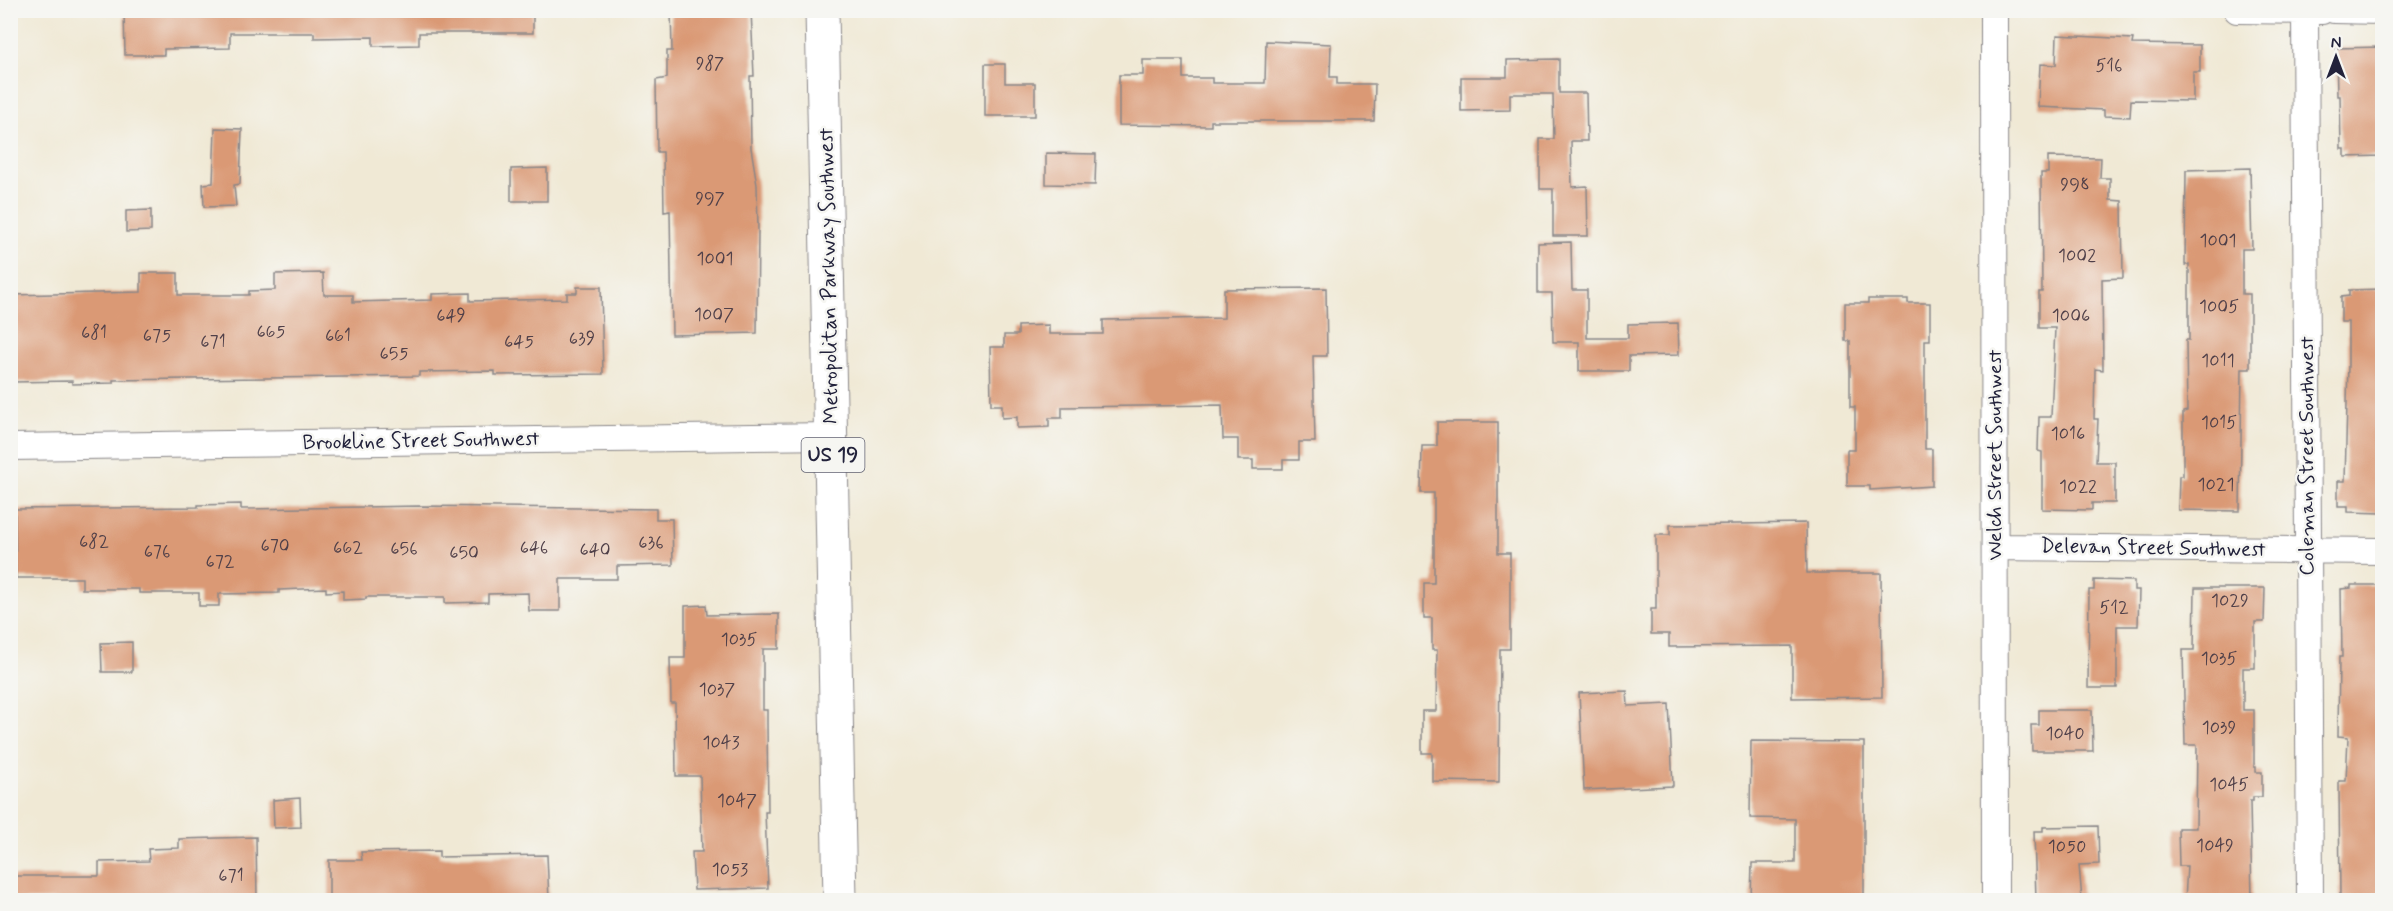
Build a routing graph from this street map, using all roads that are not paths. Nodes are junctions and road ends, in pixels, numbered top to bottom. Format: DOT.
graph roads {
  1 [pos="822,10"];
  2 [pos="1994,10"];
  3 [pos="2238,10"];
  4 [pos="2323,10"];
  5 [pos="2334,10"];
  6 [pos="2305,11"];
  7 [pos="2382,11"];
  8 [pos="832,436"];
  9 [pos="10,447"];
  10 [pos="1995,547"];
  11 [pos="2308,550"];
  12 [pos="2382,551"];
  13 [pos="840,900"];
  14 [pos="1995,900"];
  15 [pos="2310,900"];
  1 -- 8 [label="main road, Metropolitan Parkway Southwest / US 19"];
  2 -- 10 [label="street, Welch Street Southwest"];
  3 -- 6 [label="street"];
  4 -- 6 [label="street"];
  5 -- 7 [label="street"];
  6 -- 11 [label="street, Coleman Street Southwest"];
  8 -- 9 [label="street, Brookline Street Southwest"];
  8 -- 13 [label="main road, Metropolitan Parkway Southwest / US 19"];
  10 -- 11 [label="street, Delevan Street Southwest"];
  10 -- 14 [label="street, Welch Street Southwest"];
  11 -- 12 [label="street, Delevan Street Southwest"];
  11 -- 15 [label="street, Coleman Street Southwest"];
}
